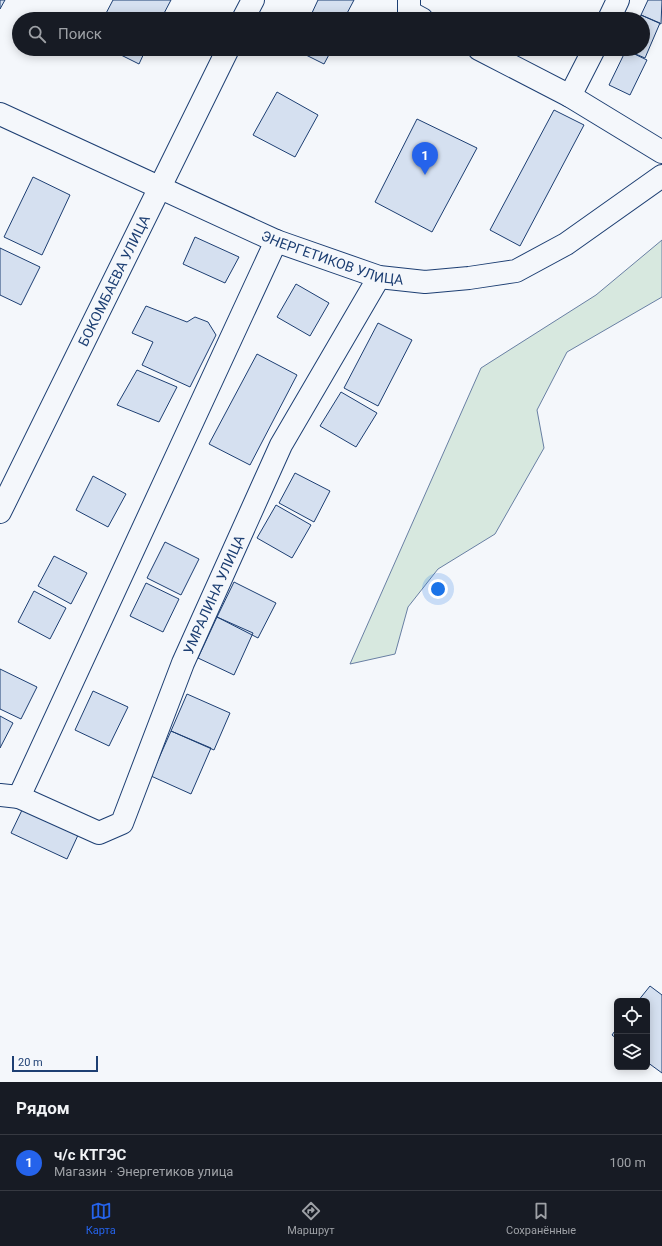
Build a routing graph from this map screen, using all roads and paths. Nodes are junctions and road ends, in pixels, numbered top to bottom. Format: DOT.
graph roads {
  1 [pos="253,0"];
  2 [pos="409,0"];
  3 [pos="618,0"];
  4 [pos="247,12"];
  5 [pos="409,12"];
  6 [pos="612,12"];
  7 [pos="225,56"];
  8 [pos="493,56"];
  9 [pos="590,56"];
  10 [pos="570,96"];
  11 [pos="0,114"];
  12 [pos="662,152"];
  13 [pos="662,176"];
  14 [pos="160,186"];
  15 [pos="276,241"];
  16 [pos="379,277"];
  17 [pos="0,512"];
  18 [pos="10,796"];
  1 -- 4 [label="street"];
  2 -- 5 [label="street"];
  3 -- 6 [label="street"];
  7 -- 14 [label="street, БОКОМБАЕВА УЛИЦА"];
  8 -- 10 [label="street"];
  9 -- 10 [label="street"];
  10 -- 12 [label="street"];
  11 -- 14 [label="street, ЭНЕРГЕТИКОВ УЛИЦА"];
  13 -- 16 [label="street, ЭНЕРГЕТИКОВ УЛИЦА"];
  14 -- 15 [label="street, ЭНЕРГЕТИКОВ УЛИЦА"];
  14 -- 17 [label="street, БОКОМБАЕВА УЛИЦА"];
  15 -- 16 [label="street, ЭНЕРГЕТИКОВ УЛИЦА"];
  15 -- 18 [label="street, УМРАЛИНА УЛИЦА"];
  16 -- 18 [label="street, УМРАЛИНА УЛИЦА"];
}
